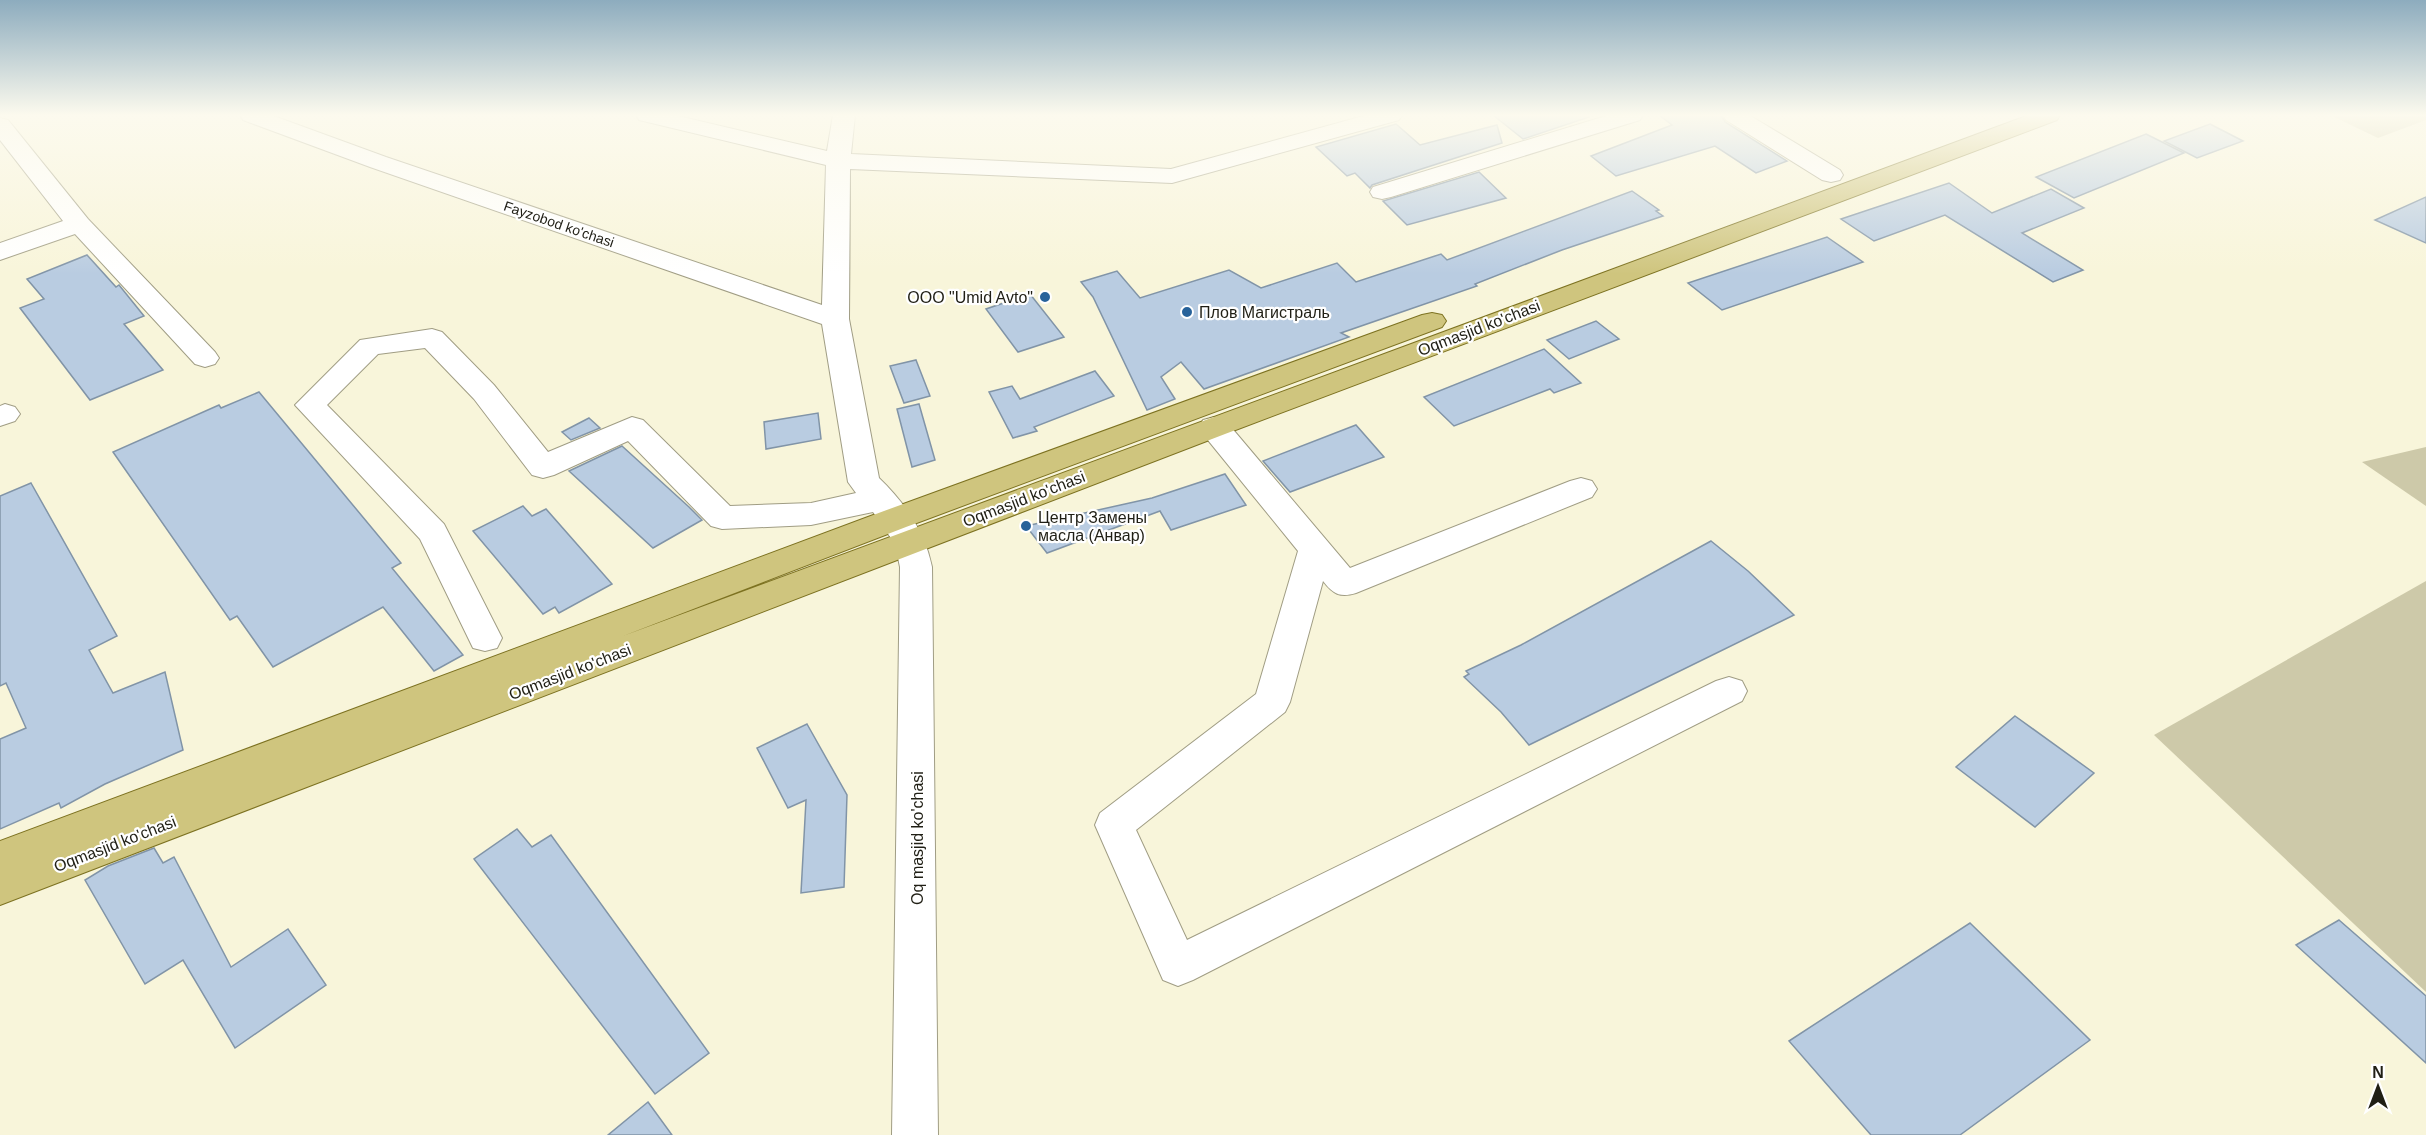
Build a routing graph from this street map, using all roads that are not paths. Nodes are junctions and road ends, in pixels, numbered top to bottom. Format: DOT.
graph roads {
  1 [pos="27,168"];
  2 [pos="395,168"];
  3 [pos="838,168"];
  4 [pos="993,168"];
  5 [pos="1201,168"];
  6 [pos="1460,168"];
  7 [pos="1820,168"];
  8 [pos="1850,168"];
  9 [pos="1907,168"];
  10 [pos="1831,175"];
  11 [pos="1382,192"];
  12 [pos="79,224"];
  13 [pos="0,252"];
  14 [pos="835,318"];
  15 [pos="205,358"];
  16 [pos="1214,427"];
  17 [pos="1581,489"];
  18 [pos="896,520"];
  19 [pos="1315,550"];
  20 [pos="485,638"];
  21 [pos="1729,691"];
  22 [pos="0,859"];
  23 [pos="0,887"];
  24 [pos="915,1135"];
  1 -- 12 [label="street"];
  2 -- 14 [label="street, Fayzobod ko'chasi"];
  3 -- 14 [label="street"];
  4 -- 5 [label="street"];
  6 -- 11 [label="street"];
  7 -- 10 [label="street"];
  8 -- 10 [label="main road, Oqmasjid ko'chasi"];
  9 -- 16 [label="main road, Oqmasjid ko'chasi"];
  10 -- 18 [label="main road, Oqmasjid ko'chasi"];
  12 -- 13 [label="street"];
  12 -- 15 [label="street"];
  14 -- 18 [label="street"];
  16 -- 18 [label="main road, Oqmasjid ko'chasi"];
  16 -- 19 [label="street"];
  17 -- 19 [label="street"];
  18 -- 20 [label="street"];
  18 -- 22 [label="main road, Oqmasjid ko'chasi"];
  18 -- 23 [label="main road, Oqmasjid ko'chasi"];
  18 -- 24 [label="street, Oq masjid ko'chasi"];
  19 -- 21 [label="street"];
}
